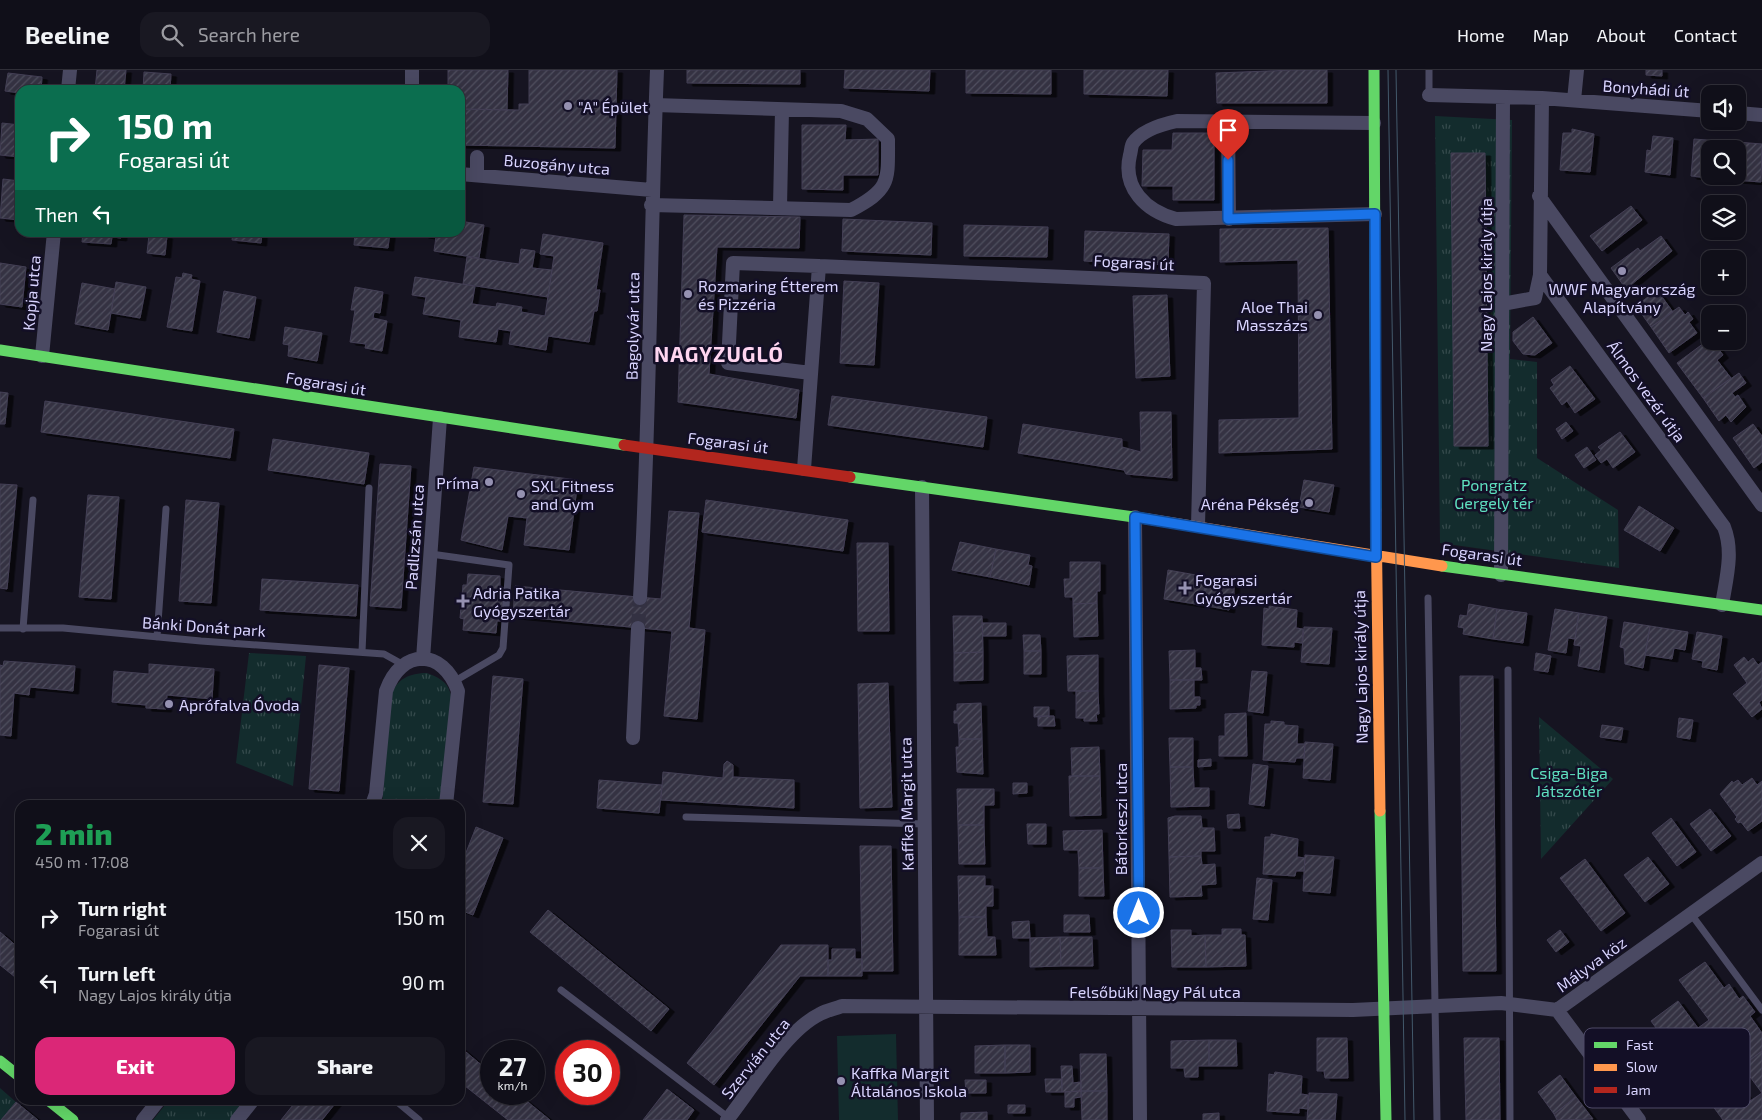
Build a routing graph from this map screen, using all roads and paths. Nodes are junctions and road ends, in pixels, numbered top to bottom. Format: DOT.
graph roads {
  1 [pos="70,70"];
  2 [pos="412,70"];
  3 [pos="657,70"];
  4 [pos="1374,70"];
  5 [pos="1429,70"];
  6 [pos="1577,70"];
  7 [pos="68,85"];
  8 [pos="412,85"];
  9 [pos="1429,95"];
  10 [pos="1503,96"];
  11 [pos="1542,98"];
  12 [pos="1574,100"];
  13 [pos="655,105"];
  14 [pos="782,110"];
  15 [pos="1701,110"];
  16 [pos="1746,113"];
  17 [pos="1762,114"];
  18 [pos="1228,121"];
  19 [pos="1374,123"];
  20 [pos="477,157"];
  21 [pos="465,174"];
  22 [pos="477,175"];
  23 [pos="652,190"];
  24 [pos="1539,196"];
  25 [pos="651,205"];
  26 [pos="780,207"];
  27 [pos="1375,214"];
  28 [pos="1228,219"];
  29 [pos="54,237"];
  30 [pos="819,266"];
  31 [pos="1540,275"];
  32 [pos="1502,304"];
  33 [pos="0,350"];
  34 [pos="42,356"];
  35 [pos="811,373"];
  36 [pos="440,418"];
  37 [pos="647,449"];
  38 [pos="804,469"];
  39 [pos="922,487"];
  40 [pos="369,488"];
  41 [pos="34,500"];
  42 [pos="1762,505"];
  43 [pos="166,509"];
  44 [pos="1135,517"];
  45 [pos="1198,526"];
  46 [pos="431,554"];
  47 [pos="1376,557"];
  48 [pos="1501,574"];
  49 [pos="640,598"];
  50 [pos="1428,598"];
  51 [pos="1722,605"];
  52 [pos="1762,610"];
  53 [pos="0,628"];
  54 [pos="638,628"];
  55 [pos="23,629"];
  56 [pos="157,637"];
  57 [pos="362,652"];
  58 [pos="423,659"];
  59 [pos="402,664"];
  60 [pos="1508,670"];
  61 [pos="455,682"];
  62 [pos="633,738"];
  63 [pos="374,800"];
  64 [pos="447,800"];
  65 [pos="686,816"];
  66 [pos="924,824"];
  67 [pos="1762,863"];
  68 [pos="1691,914"];
  69 [pos="561,990"];
  70 [pos="1509,1004"];
  71 [pos="1436,1006"];
  72 [pos="926,1008"];
  73 [pos="1139,1009"];
  74 [pos="1385,1009"];
  75 [pos="1557,1010"];
  76 [pos="1762,1010"];
  77 [pos="1584,1046"];
  78 [pos="0,1061"];
  79 [pos="15,1073"];
  80 [pos="54,1105"];
  81 [pos="155,1105"];
  82 [pos="249,1105"];
  83 [pos="401,1105"];
  84 [pos="1630,1108"];
  85 [pos="728,1119"];
  86 [pos="73,1120"];
  87 [pos="143,1120"];
  88 [pos="237,1120"];
  89 [pos="420,1120"];
  90 [pos="927,1120"];
  91 [pos="1140,1120"];
  92 [pos="1386,1120"];
  93 [pos="1437,1120"];
  94 [pos="1510,1120"];
  95 [pos="1639,1120"];
  1 -- 7 [label="street"];
  2 -- 8 [label="street"];
  3 -- 13 [label="street, Bagolyvár utca"];
  4 -- 19 [label="main road, Nagy Lajos király útja"];
  5 -- 9 [label="lane"];
  6 -- 12 [label="street"];
  9 -- 10 [label="street, Bonyhádi út"];
  10 -- 11 [label="street, Bonyhádi út"];
  10 -- 32 [label="street, Nagy Lajos király útja"];
  11 -- 12 [label="street, Bonyhádi út"];
  11 -- 24 [label="street"];
  12 -- 15 [label="street, Bonyhádi út"];
  13 -- 14 [label="street"];
  13 -- 23 [label="street, Bagolyvár utca"];
  14 -- 26 [label="street"];
  14 -- 26 [label="street"];
  16 -- 17 [label="street"];
  18 -- 19 [label="street"];
  18 -- 28 [label="street"];
  18 -- 28 [label="street"];
  19 -- 27 [label="main road, Nagy Lajos király útja"];
  20 -- 22 [label="street"];
  21 -- 22 [label="street, Buzogány utca"];
  22 -- 23 [label="street, Buzogány utca"];
  23 -- 25 [label="street, Bagolyvár utca"];
  24 -- 31 [label="street"];
  24 -- 42 [label="street, Álmos vezér útja"];
  25 -- 26 [label="street"];
  25 -- 37 [label="street, Bagolyvár utca"];
  27 -- 28 [label="street"];
  27 -- 47 [label="main road, Nagy Lajos király útja"];
  29 -- 34 [label="street, Kopja utca"];
  30 -- 35 [label="street"];
  30 -- 35 [label="street, Fogarasi út"];
  30 -- 45 [label="street, Fogarasi út"];
  31 -- 32 [label="street"];
  31 -- 51 [label="street, Álmos vezér útja"];
  32 -- 48 [label="street, Nagy Lajos király útja"];
  33 -- 34 [label="main road, Fogarasi út"];
  34 -- 36 [label="main road, Fogarasi út"];
  35 -- 38 [label="street"];
  36 -- 37 [label="main road, Fogarasi út"];
  36 -- 46 [label="street, Padlizsán utca"];
  37 -- 38 [label="main road, Fogarasi út"];
  37 -- 49 [label="street"];
  38 -- 39 [label="main road, Fogarasi út"];
  39 -- 44 [label="main road, Fogarasi út"];
  39 -- 66 [label="street, Kaffka Margit utca"];
  40 -- 57 [label="lane"];
  41 -- 55 [label="lane"];
  43 -- 56 [label="lane"];
  44 -- 45 [label="main road, Fogarasi út"];
  44 -- 73 [label="street, Bátorkeszi utca"];
  45 -- 47 [label="main road, Fogarasi út"];
  46 -- 58 [label="street, Padlizsán utca"];
  46 -- 61 [label="lane"];
  47 -- 48 [label="main road, Fogarasi út"];
  47 -- 74 [label="main road, Nagy Lajos király útja"];
  48 -- 51 [label="main road, Fogarasi út"];
  50 -- 71 [label="lane"];
  51 -- 52 [label="main road, Fogarasi út"];
  53 -- 55 [label="lane, Bánki Donát park"];
  54 -- 62 [label="street"];
  55 -- 56 [label="lane, Bánki Donát park"];
  56 -- 57 [label="lane, Bánki Donát park"];
  57 -- 59 [label="lane, Bánki Donát park"];
  58 -- 59 [label="street"];
  58 -- 61 [label="street"];
  59 -- 63 [label="street"];
  60 -- 70 [label="lane"];
  61 -- 64 [label="street"];
  65 -- 66 [label="lane"];
  66 -- 72 [label="street, Kaffka Margit utca"];
  67 -- 68 [label="street, Mályva köz"];
  68 -- 75 [label="street, Mályva köz"];
  68 -- 76 [label="lane"];
  69 -- 85 [label="lane, Szervián utca"];
  70 -- 71 [label="street, Mályva köz"];
  70 -- 75 [label="street, Mályva köz"];
  70 -- 94 [label="lane"];
  71 -- 74 [label="street, Mályva köz"];
  71 -- 93 [label="lane"];
  72 -- 73 [label="street, Felsőbüki Nagy Pál utca"];
  72 -- 85 [label="street, Szervián utca"];
  72 -- 90 [label="street, Kaffka Margit utca"];
  73 -- 74 [label="street, Felsőbüki Nagy Pál utca"];
  73 -- 91 [label="street, Bátorkeszi utca"];
  74 -- 92 [label="main road, Nagy Lajos király útja"];
  75 -- 77 [label="street"];
  78 -- 79 [label="main road"];
  80 -- 86 [label="main road"];
  81 -- 87 [label="street"];
  82 -- 88 [label="street"];
  83 -- 89 [label="lane"];
  84 -- 95 [label="street"];
}
